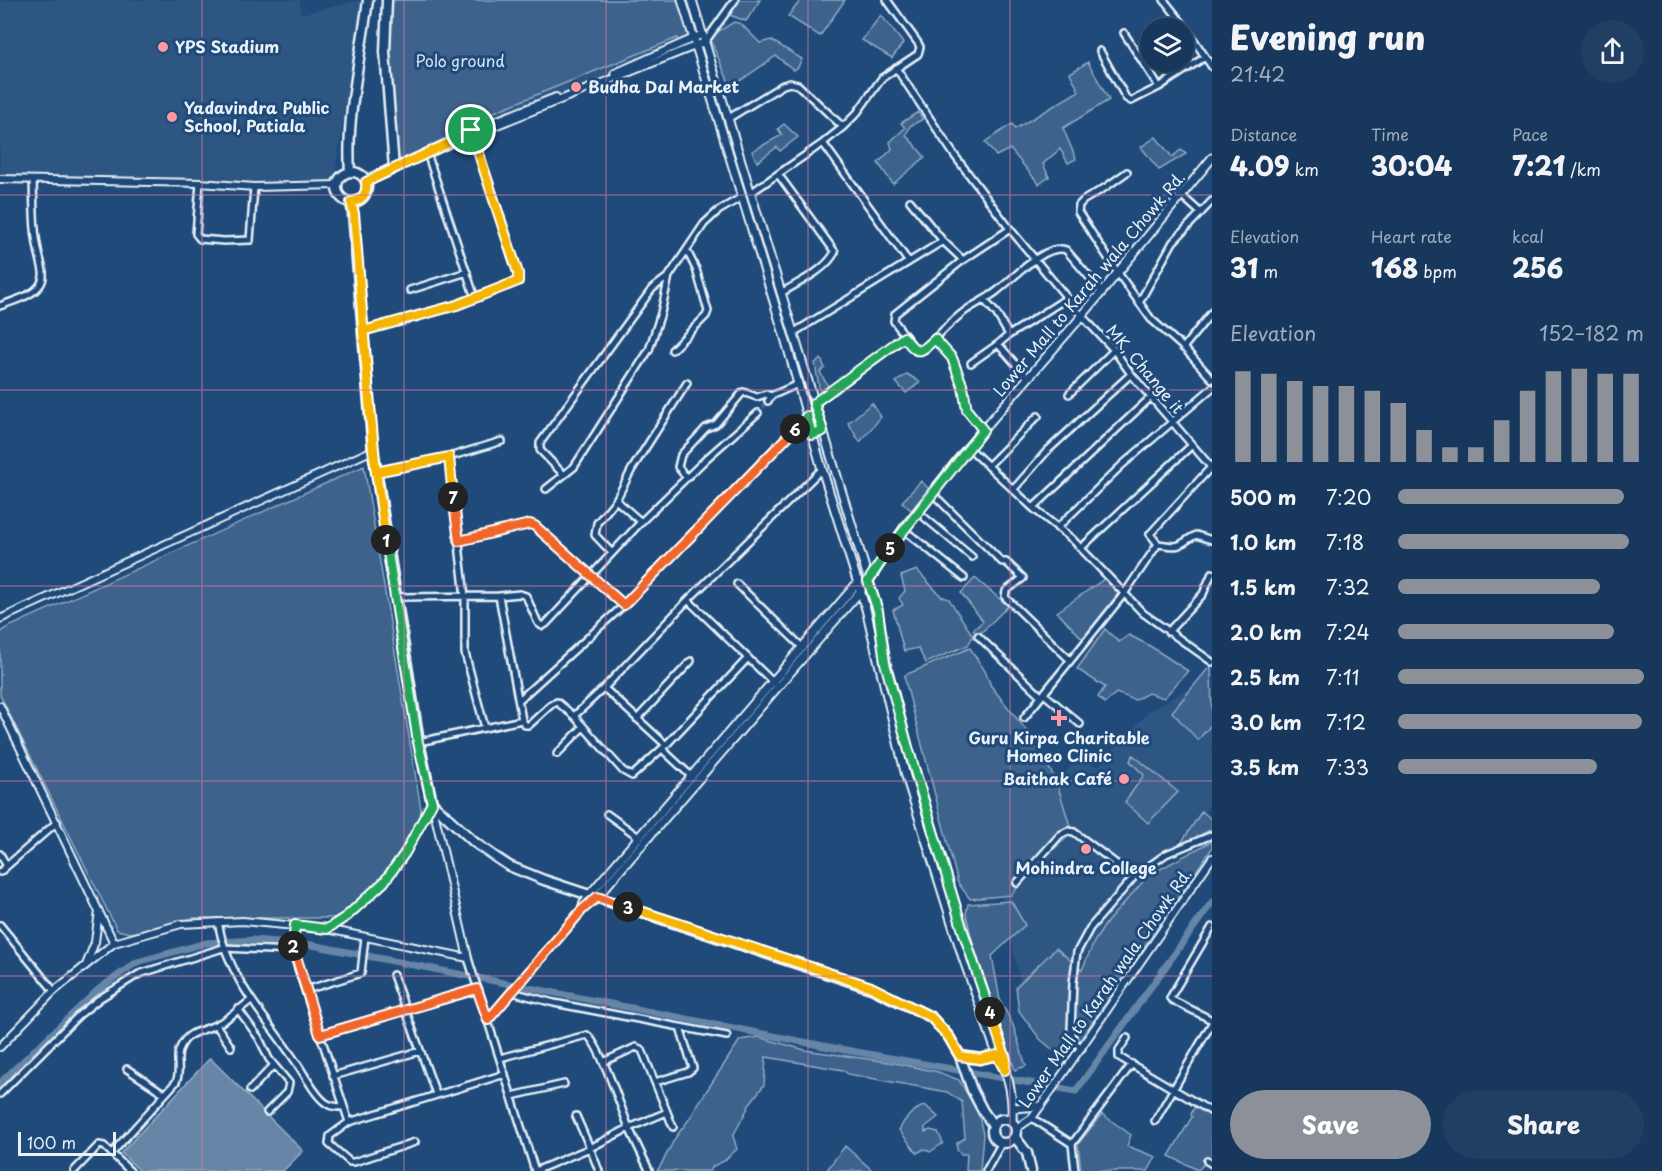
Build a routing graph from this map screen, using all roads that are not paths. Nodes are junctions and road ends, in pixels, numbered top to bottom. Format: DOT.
graph roads {
  1 [pos="369,0"];
  2 [pos="387,0"];
  3 [pos="682,0"];
  4 [pos="692,0"];
  5 [pos="735,0"];
  6 [pos="887,0"];
  7 [pos="1164,0"];
  8 [pos="715,31"];
  9 [pos="1124,33"];
  10 [pos="703,34"];
  11 [pos="694,37"];
  12 [pos="705,42"];
  13 [pos="697,45"];
  14 [pos="1100,51"];
  15 [pos="1205,57"];
  16 [pos="1212,67"];
  17 [pos="896,68"];
  18 [pos="1159,87"];
  19 [pos="729,118"];
  20 [pos="843,127"];
  21 [pos="472,133"];
  22 [pos="823,143"];
  23 [pos="427,153"];
  24 [pos="1212,158"];
  25 [pos="394,168"];
  26 [pos="350,172"];
  27 [pos="1127,172"];
  28 [pos="778,174"];
  29 [pos="0,180"];
  30 [pos="33,180"];
  31 [pos="366,182"];
  32 [pos="200,183"];
  33 [pos="337,185"];
  34 [pos="254,187"];
  35 [pos="751,191"];
  36 [pos="1181,195"];
  37 [pos="742,197"];
  38 [pos="910,201"];
  39 [pos="1212,201"];
  40 [pos="351,202"];
  41 [pos="1201,213"];
  42 [pos="1010,229"];
  43 [pos="943,241"];
  44 [pos="687,251"];
  45 [pos="1035,259"];
  46 [pos="963,260"];
  47 [pos="908,261"];
  48 [pos="467,272"];
  49 [pos="1118,273"];
  50 [pos="669,276"];
  51 [pos="410,290"];
  52 [pos="1102,292"];
  53 [pos="781,293"];
  54 [pos="475,298"];
  55 [pos="1067,298"];
  56 [pos="984,300"];
  57 [pos="1139,303"];
  58 [pos="0,306"];
  59 [pos="1212,312"];
  60 [pos="1082,316"];
  61 [pos="363,331"];
  62 [pos="793,333"];
  63 [pos="1009,335"];
  64 [pos="904,337"];
  65 [pos="935,339"];
  66 [pos="998,344"];
  67 [pos="1183,348"];
  68 [pos="672,350"];
  69 [pos="1114,350"];
  70 [pos="971,363"];
  71 [pos="1131,374"];
  72 [pos="1028,378"];
  73 [pos="1212,379"];
  74 [pos="687,382"];
  75 [pos="798,384"];
  76 [pos="1212,388"];
  77 [pos="1069,394"];
  78 [pos="1151,397"];
  79 [pos="814,403"];
  80 [pos="758,413"];
  81 [pos="807,416"];
  82 [pos="1038,416"];
  83 [pos="1173,422"];
  84 [pos="983,430"];
  85 [pos="823,431"];
  86 [pos="812,435"];
  87 [pos="502,441"];
  88 [pos="1192,445"];
  89 [pos="968,447"];
  90 [pos="373,450"];
  91 [pos="449,457"];
  92 [pos="988,466"];
  93 [pos="1211,466"];
  94 [pos="822,469"];
  95 [pos="376,472"];
  96 [pos="564,475"];
  97 [pos="687,478"];
  98 [pos="546,489"];
  99 [pos="1013,490"];
  100 [pos="932,493"];
  101 [pos="616,500"];
  102 [pos="1034,508"];
  103 [pos="918,512"];
  104 [pos="641,522"];
  105 [pos="1057,528"];
  106 [pos="903,529"];
  107 [pos="1212,540"];
  108 [pos="459,541"];
  109 [pos="1158,544"];
  110 [pos="1081,548"];
  111 [pos="612,553"];
  112 [pos="972,557"];
  113 [pos="1212,573"];
  114 [pos="591,575"];
  115 [pos="867,578"];
  116 [pos="964,578"];
  117 [pos="736,584"];
  118 [pos="859,587"];
  119 [pos="1124,594"];
  120 [pos="499,596"];
  121 [pos="395,597"];
  122 [pos="465,597"];
  123 [pos="688,600"];
  124 [pos="624,605"];
  125 [pos="0,619"];
  126 [pos="1168,632"];
  127 [pos="978,636"];
  128 [pos="803,648"];
  129 [pos="748,658"];
  130 [pos="1070,660"];
  131 [pos="691,661"];
  132 [pos="1212,662"];
  133 [pos="775,685"];
  134 [pos="604,688"];
  135 [pos="1042,695"];
  136 [pos="519,700"];
  137 [pos="0,706"];
  138 [pos="574,716"];
  139 [pos="637,718"];
  140 [pos="1024,718"];
  141 [pos="522,720"];
  142 [pos="1080,724"];
  143 [pos="583,727"];
  144 [pos="485,728"];
  145 [pos="418,742"];
  146 [pos="664,747"];
  147 [pos="909,751"];
  148 [pos="557,754"];
  149 [pos="900,754"];
  150 [pos="694,778"];
  151 [pos="432,803"];
  152 [pos="607,814"];
  153 [pos="57,822"];
  154 [pos="1212,835"];
  155 [pos="642,839"];
  156 [pos="0,854"];
  157 [pos="1212,858"];
  158 [pos="7,866"];
  159 [pos="0,872"];
  160 [pos="1134,877"];
  161 [pos="1017,883"];
  162 [pos="593,895"];
  163 [pos="99,911"];
  164 [pos="218,922"];
  165 [pos="0,925"];
  166 [pos="295,925"];
  167 [pos="1212,927"];
  168 [pos="327,929"];
  169 [pos="365,937"];
  170 [pos="114,943"];
  171 [pos="222,946"];
  172 [pos="293,949"];
  173 [pos="468,958"];
  174 [pos="86,965"];
  175 [pos="393,975"];
  176 [pos="477,989"];
  177 [pos="306,990"];
  178 [pos="54,991"];
  179 [pos="512,992"];
  180 [pos="250,1001"];
  181 [pos="238,1010"];
  182 [pos="406,1010"];
  183 [pos="488,1020"];
  184 [pos="1212,1021"];
  185 [pos="216,1025"];
  186 [pos="680,1028"];
  187 [pos="320,1035"];
  188 [pos="727,1036"];
  189 [pos="1127,1038"];
  190 [pos="0,1047"];
  191 [pos="231,1047"];
  192 [pos="1082,1048"];
  193 [pos="420,1051"];
  194 [pos="997,1055"];
  195 [pos="500,1058"];
  196 [pos="961,1059"];
  197 [pos="603,1062"];
  198 [pos="1132,1064"];
  199 [pos="274,1065"];
  200 [pos="127,1070"];
  201 [pos="1006,1071"];
  202 [pos="505,1074"];
  203 [pos="333,1076"];
  204 [pos="655,1082"];
  205 [pos="564,1084"];
  206 [pos="1175,1089"];
  207 [pos="250,1090"];
  208 [pos="0,1094"];
  209 [pos="165,1094"];
  210 [pos="436,1094"];
  211 [pos="512,1096"];
  212 [pos="1040,1106"];
  213 [pos="344,1107"];
  214 [pos="1013,1108"];
  215 [pos="667,1112"];
  216 [pos="1212,1112"];
  217 [pos="267,1113"];
  218 [pos="576,1116"];
  219 [pos="1032,1118"];
  220 [pos="1155,1121"];
  221 [pos="349,1122"];
  222 [pos="993,1125"];
  223 [pos="673,1127"];
  224 [pos="629,1128"];
  225 [pos="1014,1129"];
  226 [pos="415,1142"];
  227 [pos="1001,1144"];
  228 [pos="1072,1144"];
  229 [pos="590,1148"];
  230 [pos="112,1153"];
  231 [pos="649,1170"];
  232 [pos="74,1171"];
  233 [pos="129,1171"];
  234 [pos="535,1171"];
  235 [pos="599,1171"];
  236 [pos="986,1171"];
  237 [pos="1031,1171"];
  238 [pos="1075,1171"];
  1 -- 26 [label="main road"];
  2 -- 25 [label="main road"];
  3 -- 11 [label="main road"];
  4 -- 10 [label="main road"];
  5 -- 8 [label="street"];
  6 -- 17 [label="street"];
  7 -- 15 [label="street"];
  8 -- 10 [label="street"];
  8 -- 12 [label="street"];
  9 -- 18 [label="street"];
  10 -- 11 [label="street"];
  10 -- 12 [label="main road"];
  11 -- 13 [label="main road"];
  11 -- 21 [label="street"];
  12 -- 13 [label="street"];
  12 -- 19 [label="main road"];
  13 -- 21 [label="street"];
  13 -- 37 [label="main road"];
  14 -- 18 [label="street"];
  15 -- 16 [label="street"];
  15 -- 18 [label="street"];
  17 -- 20 [label="street"];
  17 -- 42 [label="street, MK, Change it"];
  19 -- 20 [label="street"];
  19 -- 35 [label="main road"];
  20 -- 22 [label="street"];
  21 -- 23 [label="street"];
  21 -- 54 [label="street"];
  22 -- 28 [label="street"];
  22 -- 47 [label="street"];
  23 -- 25 [label="street"];
  23 -- 48 [label="street"];
  24 -- 36 [label="main road, Lower Mall to Karah wala Chowk Rd."];
  25 -- 31 [label="main road"];
  26 -- 31 [label="main road"];
  26 -- 33 [label="main road"];
  27 -- 49 [label="street"];
  28 -- 35 [label="street"];
  28 -- 53 [label="street"];
  29 -- 30 [label="street"];
  30 -- 32 [label="street"];
  30 -- 58 [label="street"];
  31 -- 40 [label="main road"];
  32 -- 34 [label="street"];
  32 -- 34 [label="street"];
  33 -- 34 [label="street"];
  33 -- 40 [label="main road"];
  35 -- 53 [label="main road"];
  36 -- 41 [label="street"];
  36 -- 49 [label="main road, Lower Mall to Karah wala Chowk Rd."];
  37 -- 44 [label="street"];
  37 -- 75 [label="main road"];
  38 -- 43 [label="street"];
  39 -- 41 [label="street"];
  40 -- 61 [label="main road"];
  41 -- 57 [label="street"];
  42 -- 45 [label="street, MK, Change it"];
  42 -- 46 [label="street"];
  43 -- 46 [label="street"];
  43 -- 47 [label="street"];
  44 -- 50 [label="street"];
  44 -- 68 [label="street"];
  45 -- 52 [label="street"];
  45 -- 55 [label="street, MK, Change it"];
  45 -- 56 [label="street"];
  46 -- 64 [label="street"];
  47 -- 62 [label="street"];
  48 -- 51 [label="street"];
  48 -- 54 [label="street"];
  49 -- 52 [label="main road, Lower Mall to Karah wala Chowk Rd."];
  49 -- 57 [label="street"];
  50 -- 96 [label="street"];
  50 -- 96 [label="street"];
  52 -- 60 [label="main road, Lower Mall to Karah wala Chowk Rd."];
  53 -- 62 [label="main road"];
  54 -- 61 [label="street"];
  55 -- 60 [label="street, MK, Change it"];
  55 -- 63 [label="street"];
  56 -- 63 [label="street"];
  56 -- 65 [label="street"];
  57 -- 67 [label="street"];
  59 -- 67 [label="street"];
  60 -- 69 [label="street, MK, Change it"];
  60 -- 72 [label="main road, Lower Mall to Karah wala Chowk Rd."];
  61 -- 90 [label="main road"];
  62 -- 79 [label="main road"];
  63 -- 66 [label="street"];
  64 -- 65 [label="street"];
  64 -- 79 [label="street"];
  65 -- 84 [label="street"];
  66 -- 70 [label="street"];
  66 -- 72 [label="street"];
  67 -- 73 [label="street"];
  69 -- 71 [label="street, MK, Change it"];
  69 -- 77 [label="street"];
  71 -- 78 [label="street, MK, Change it"];
  71 -- 99 [label="street"];
  72 -- 84 [label="main road, Lower Mall to Karah wala Chowk Rd."];
  74 -- 101 [label="street"];
  75 -- 81 [label="main road"];
  75 -- 97 [label="street"];
  76 -- 83 [label="street"];
  78 -- 83 [label="street, MK, Change it"];
  78 -- 102 [label="street"];
  79 -- 85 [label="main road"];
  80 -- 97 [label="street"];
  81 -- 86 [label="main road"];
  81 -- 124 [label="street"];
  82 -- 92 [label="street"];
  83 -- 88 [label="street, MK, Change it"];
  83 -- 105 [label="street"];
  84 -- 89 [label="main road, Lower Mall to Karah wala Chowk Rd."];
  85 -- 86 [label="main road"];
  85 -- 115 [label="main road"];
  86 -- 94 [label="main road"];
  87 -- 91 [label="street"];
  88 -- 93 [label="street, MK, Change it"];
  88 -- 110 [label="street"];
  89 -- 92 [label="street"];
  89 -- 100 [label="main road, Lower Mall to Karah wala Chowk Rd."];
  90 -- 95 [label="main road"];
  90 -- 125 [label="street"];
  91 -- 95 [label="street"];
  91 -- 108 [label="street"];
  92 -- 99 [label="street"];
  93 -- 109 [label="street, MK, Change it"];
  94 -- 118 [label="main road"];
  94 -- 123 [label="street"];
  95 -- 121 [label="main road"];
  96 -- 98 [label="street"];
  97 -- 104 [label="street"];
  99 -- 102 [label="street"];
  100 -- 103 [label="main road, Lower Mall to Karah wala Chowk Rd."];
  100 -- 130 [label="street"];
  101 -- 104 [label="street"];
  101 -- 111 [label="street"];
  102 -- 105 [label="street"];
  103 -- 106 [label="main road, Lower Mall to Karah wala Chowk Rd."];
  103 -- 112 [label="street"];
  104 -- 111 [label="street"];
  105 -- 110 [label="street"];
  106 -- 115 [label="main road, Lower Mall to Karah wala Chowk Rd."];
  106 -- 116 [label="street"];
  107 -- 109 [label="street"];
  108 -- 114 [label="street"];
  108 -- 122 [label="street"];
  109 -- 119 [label="street"];
  110 -- 119 [label="street"];
  111 -- 114 [label="street"];
  113 -- 126 [label="street"];
  114 -- 120 [label="street"];
  114 -- 124 [label="street"];
  115 -- 118 [label="main road, Lower Mall to Karah wala Chowk Rd."];
  115 -- 147 [label="main road"];
  117 -- 128 [label="street"];
  118 -- 128 [label="main road"];
  118 -- 133 [label="main road"];
  118 -- 149 [label="main road, Lower Mall to Karah wala Chowk Rd."];
  119 -- 126 [label="street"];
  119 -- 130 [label="street"];
  120 -- 122 [label="street"];
  120 -- 136 [label="street"];
  121 -- 122 [label="street"];
  121 -- 145 [label="main road"];
  122 -- 144 [label="street"];
  123 -- 129 [label="street"];
  123 -- 134 [label="street"];
  124 -- 136 [label="street"];
  126 -- 132 [label="street"];
  127 -- 135 [label="street"];
  128 -- 133 [label="main road"];
  129 -- 133 [label="street"];
  129 -- 146 [label="street"];
  130 -- 135 [label="street"];
  131 -- 139 [label="street"];
  133 -- 150 [label="main road"];
  134 -- 138 [label="street"];
  134 -- 139 [label="street"];
  135 -- 140 [label="street"];
  135 -- 142 [label="street"];
  136 -- 141 [label="street"];
  137 -- 153 [label="street"];
  138 -- 141 [label="street"];
  138 -- 143 [label="street"];
  139 -- 146 [label="street"];
  141 -- 144 [label="street"];
  143 -- 146 [label="street"];
  143 -- 148 [label="street"];
  144 -- 145 [label="street"];
  145 -- 151 [label="main road"];
  146 -- 150 [label="street"];
  147 -- 149 [label="main road"];
  147 -- 201 [label="main road"];
  149 -- 194 [label="main road, Lower Mall to Karah wala Chowk Rd."];
  150 -- 155 [label="main road"];
  151 -- 162 [label="main road"];
  151 -- 168 [label="street"];
  151 -- 173 [label="street"];
  152 -- 155 [label="street"];
  153 -- 158 [label="street"];
  153 -- 163 [label="street"];
  154 -- 160 [label="street"];
  155 -- 162 [label="main road"];
  156 -- 158 [label="street"];
  157 -- 192 [label="street, Lower Mall to Karah wala Chowk Rd."];
  158 -- 159 [label="street"];
  160 -- 161 [label="street"];
  160 -- 192 [label="street"];
  162 -- 179 [label="street"];
  162 -- 196 [label="main road"];
  163 -- 170 [label="street"];
  163 -- 174 [label="street"];
  164 -- 166 [label="street"];
  164 -- 170 [label="street"];
  164 -- 171 [label="street"];
  165 -- 178 [label="street"];
  166 -- 168 [label="street"];
  166 -- 172 [label="street"];
  167 -- 184 [label="street"];
  168 -- 169 [label="street"];
  169 -- 173 [label="street"];
  169 -- 177 [label="street"];
  170 -- 174 [label="street"];
  171 -- 172 [label="street"];
  171 -- 180 [label="street"];
  171 -- 208 [label="street"];
  172 -- 177 [label="street"];
  173 -- 176 [label="street"];
  174 -- 178 [label="street"];
  175 -- 182 [label="street"];
  176 -- 182 [label="street"];
  176 -- 183 [label="street"];
  177 -- 187 [label="street"];
  178 -- 190 [label="street"];
  179 -- 183 [label="street"];
  179 -- 186 [label="street"];
  180 -- 181 [label="street"];
  180 -- 213 [label="street"];
  181 -- 185 [label="street"];
  181 -- 199 [label="street"];
  182 -- 187 [label="street"];
  182 -- 193 [label="street"];
  183 -- 195 [label="street"];
  184 -- 206 [label="street"];
  185 -- 191 [label="street"];
  185 -- 209 [label="street"];
  186 -- 188 [label="street"];
  186 -- 204 [label="street"];
  187 -- 203 [label="street"];
  189 -- 198 [label="street"];
  192 -- 212 [label="street, Lower Mall to Karah wala Chowk Rd."];
  193 -- 203 [label="street"];
  193 -- 210 [label="street"];
  194 -- 196 [label="main road"];
  194 -- 201 [label="main road, Lower Mall to Karah wala Chowk Rd."];
  195 -- 197 [label="street"];
  195 -- 202 [label="street"];
  196 -- 222 [label="main road"];
  197 -- 204 [label="street"];
  197 -- 224 [label="street"];
  198 -- 206 [label="street"];
  198 -- 228 [label="street"];
  199 -- 207 [label="street"];
  199 -- 217 [label="street"];
  200 -- 209 [label="street"];
  201 -- 214 [label="main road, Lower Mall to Karah wala Chowk Rd."];
  202 -- 210 [label="street"];
  202 -- 211 [label="street"];
  203 -- 213 [label="street"];
  204 -- 215 [label="street"];
  205 -- 211 [label="street"];
  206 -- 216 [label="street"];
  206 -- 220 [label="street"];
  209 -- 230 [label="street"];
  210 -- 221 [label="street"];
  211 -- 234 [label="street"];
  212 -- 214 [label="main road"];
  212 -- 219 [label="street, Lower Mall to Karah wala Chowk Rd."];
  213 -- 221 [label="street"];
  214 -- 225 [label="main road, Lower Mall to Karah wala Chowk Rd."];
  215 -- 223 [label="street"];
  215 -- 224 [label="street"];
  218 -- 229 [label="street"];
  219 -- 225 [label="street, Lower Mall to Karah wala Chowk Rd."];
  219 -- 228 [label="street"];
  221 -- 226 [label="street"];
  222 -- 225 [label="main road"];
  222 -- 227 [label="main road"];
  224 -- 229 [label="street"];
  224 -- 231 [label="street"];
  225 -- 227 [label="main road"];
  225 -- 237 [label="main road"];
  227 -- 236 [label="street"];
  228 -- 238 [label="street"];
  229 -- 234 [label="street"];
  229 -- 235 [label="street"];
  230 -- 232 [label="street"];
  230 -- 233 [label="street"];
}
